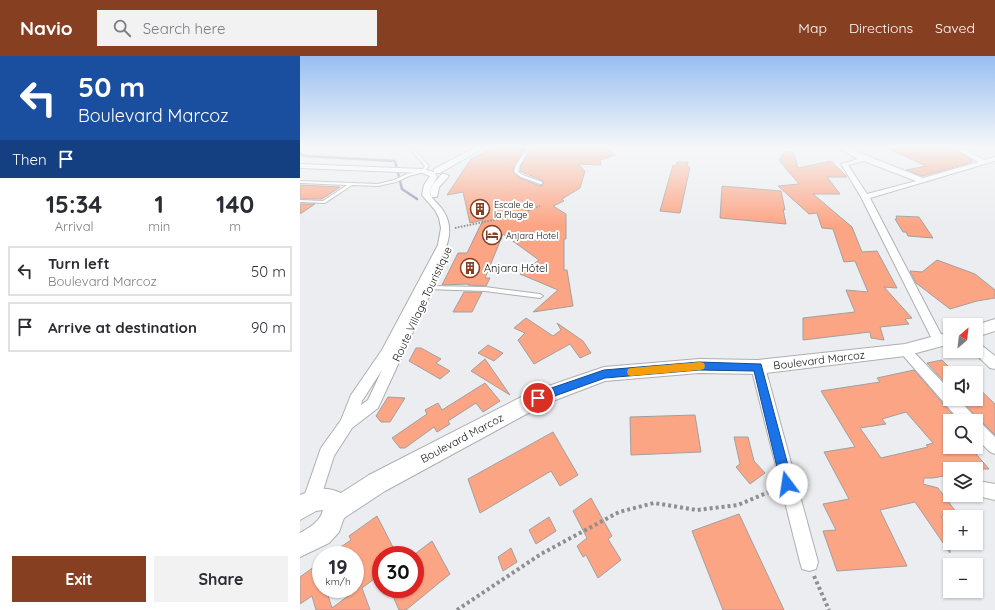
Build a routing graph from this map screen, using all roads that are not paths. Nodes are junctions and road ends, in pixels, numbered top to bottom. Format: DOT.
graph roads {
  1 [pos="408,173"];
  2 [pos="517,173"];
  3 [pos="850,173"];
  4 [pos="902,173"];
  5 [pos="949,173"];
  6 [pos="436,174"];
  7 [pos="924,181"];
  8 [pos="300,182"];
  9 [pos="541,183"];
  10 [pos="350,184"];
  11 [pos="865,197"];
  12 [pos="300,201"];
  13 [pos="444,213"];
  14 [pos="439,258"];
  15 [pos="428,288"];
  16 [pos="540,296"];
  17 [pos="995,325"];
  18 [pos="983,329"];
  19 [pos="943,337"];
  20 [pos="943,339"];
  21 [pos="905,350"];
  22 [pos="983,353"];
  23 [pos="995,364"];
  24 [pos="758,367"];
  25 [pos="963,414"];
  26 [pos="347,423"];
  27 [pos="983,435"];
  28 [pos="995,447"];
  29 [pos="983,490"];
  30 [pos="995,492"];
  31 [pos="306,504"];
  32 [pos="336,510"];
  33 [pos="300,545"];
  34 [pos="809,562"];
  1 -- 6 [label="street"];
  1 -- 10 [label="lane"];
  2 -- 9 [label="lane"];
  3 -- 11 [label="street"];
  4 -- 7 [label="street"];
  5 -- 7 [label="street"];
  6 -- 13 [label="street, Route Village Touristique"];
  7 -- 11 [label="street"];
  8 -- 10 [label="lane"];
  10 -- 12 [label="lane"];
  11 -- 19 [label="street"];
  13 -- 14 [label="street, Route Village Touristique"];
  13 -- 14 [label="street, Route Village Touristique"];
  14 -- 15 [label="street, Route Village Touristique"];
  14 -- 26 [label="street, Route Village Touristique"];
  15 -- 16 [label="lane"];
  15 -- 26 [label="street, Route Village Touristique"];
  17 -- 18 [label="main road"];
  20 -- 21 [label="main road, Boulevard Marcoz"];
  21 -- 24 [label="main road, Boulevard Marcoz"];
  21 -- 25 [label="street"];
  22 -- 23 [label="street"];
  24 -- 32 [label="main road, Boulevard Marcoz"];
  24 -- 34 [label="street"];
  26 -- 31 [label="street, Route Village Touristique"];
  27 -- 28 [label="street"];
  29 -- 30 [label="street"];
  31 -- 32 [label="main road"];
  32 -- 33 [label="main road"];
}
